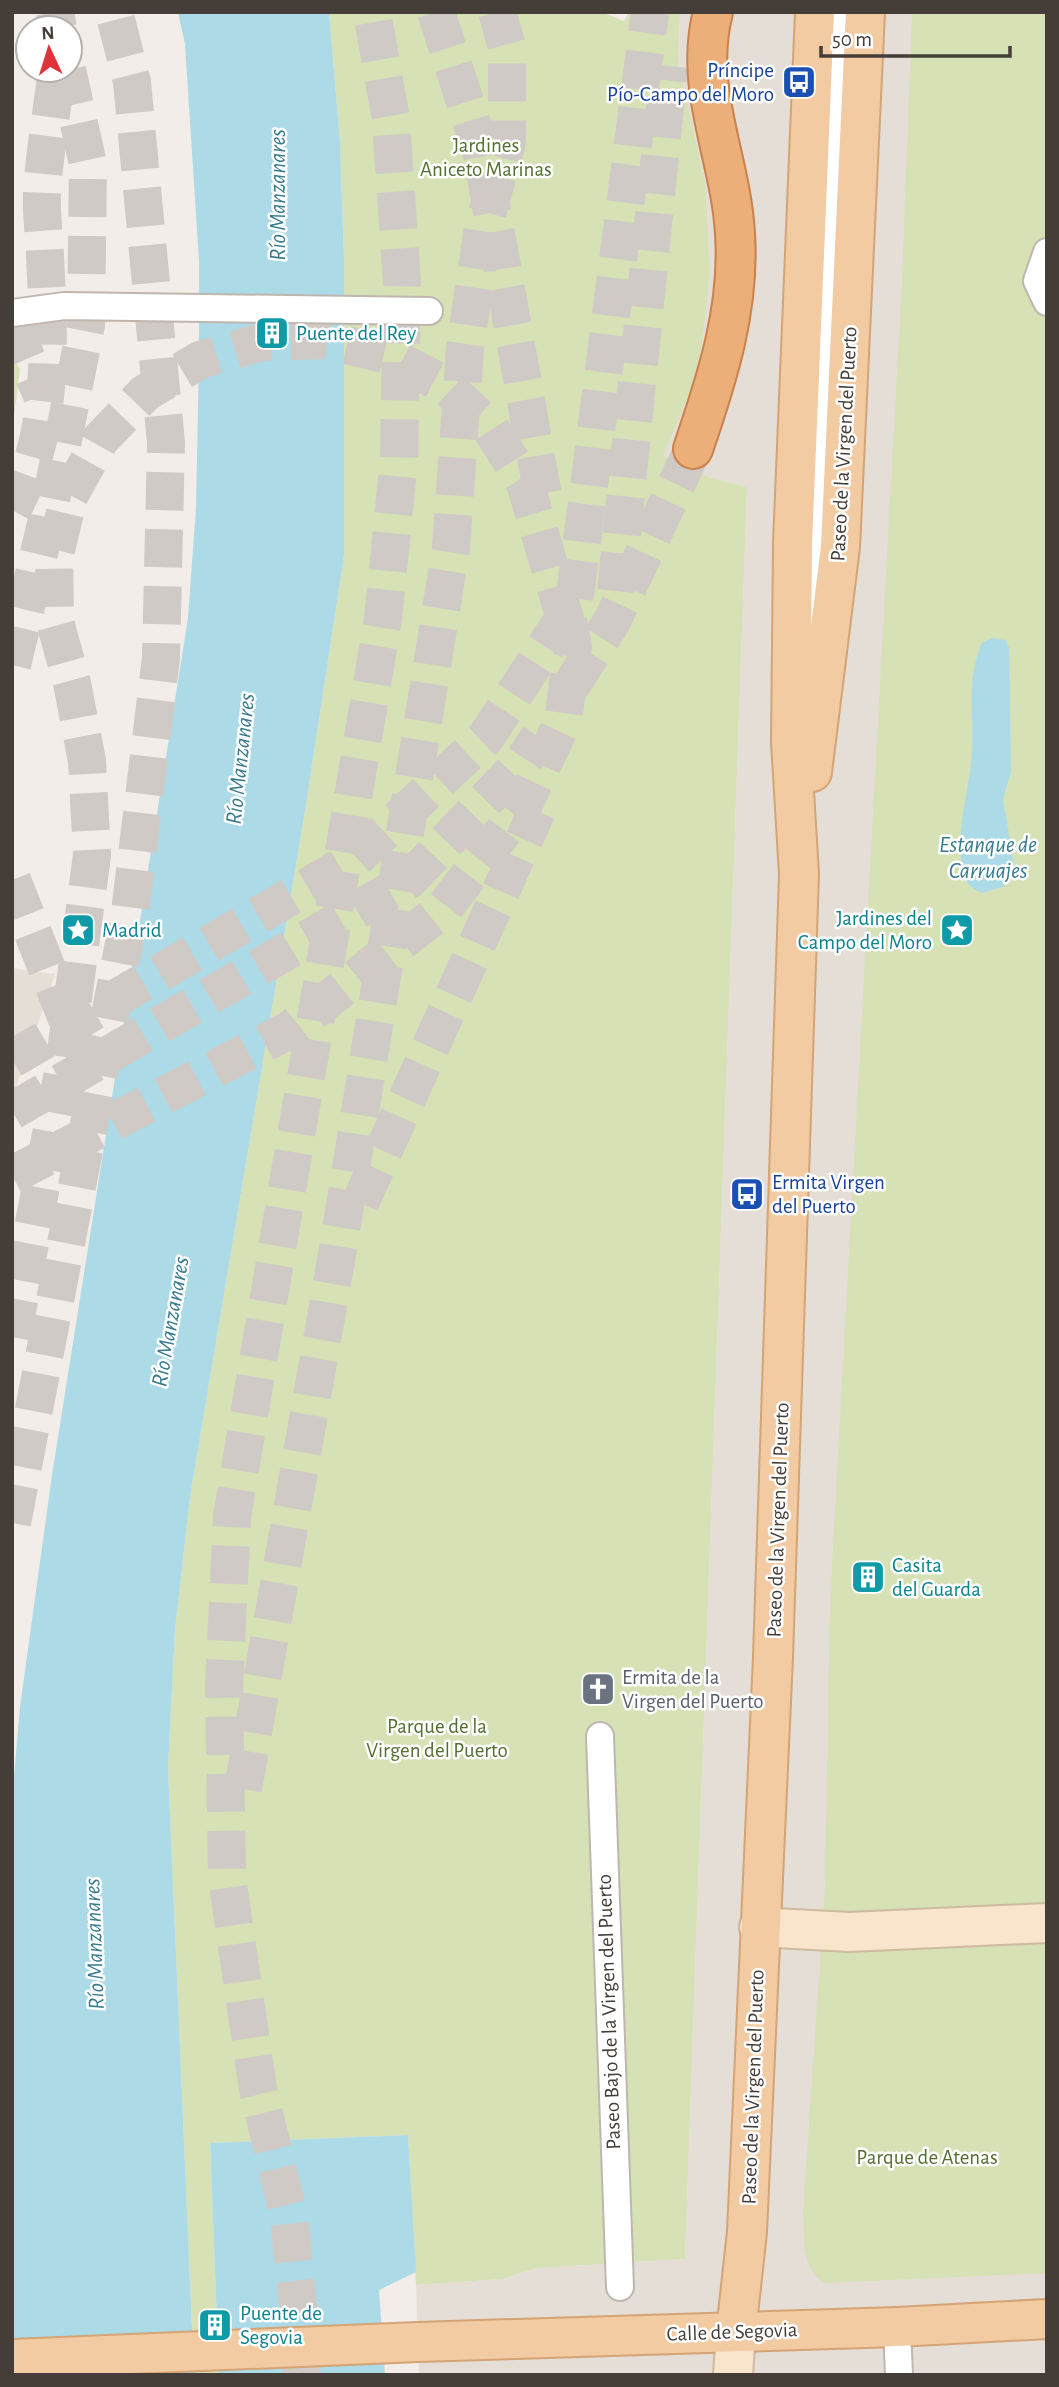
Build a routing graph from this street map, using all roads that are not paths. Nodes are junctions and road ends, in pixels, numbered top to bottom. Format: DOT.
graph roads {
  1 [pos="713,12"];
  2 [pos="816,12"];
  3 [pos="840,12"];
  4 [pos="865,12"];
  5 [pos="1047,253"];
  6 [pos="1042,292"];
  7 [pos="429,311"];
  8 [pos="12,313"];
  9 [pos="693,449"];
  10 [pos="799,874"];
  11 [pos="600,1736"];
  12 [pos="1047,1923"];
  13 [pos="759,1927"];
  14 [pos="620,2287"];
  15 [pos="1047,2319"];
  16 [pos="897,2327"];
  17 [pos="736,2332"];
  18 [pos="12,2359"];
  19 [pos="733,2375"];
  20 [pos="899,2375"];
  1 -- 9 [label="highway"];
  2 -- 10 [label="main road, Paseo de la Virgen del Puerto"];
  3 -- 10 [label="street, Paseo de la Virgen del Puerto"];
  4 -- 10 [label="main road, Paseo de la Virgen del Puerto"];
  5 -- 6 [label="street"];
  7 -- 8 [label="street"];
  10 -- 13 [label="main road, Paseo de la Virgen del Puerto"];
  11 -- 14 [label="street, Paseo Bajo de la Virgen del Puerto"];
  12 -- 13 [label="street"];
  13 -- 17 [label="main road, Paseo de la Virgen del Puerto"];
  15 -- 16 [label="main road, Calle de Segovia"];
  16 -- 17 [label="main road, Calle de Segovia"];
  16 -- 20 [label="street"];
  17 -- 18 [label="main road, Calle de Segovia, bridge"];
  17 -- 19 [label="street, Paseo de la Virgen del Puerto"];
}
